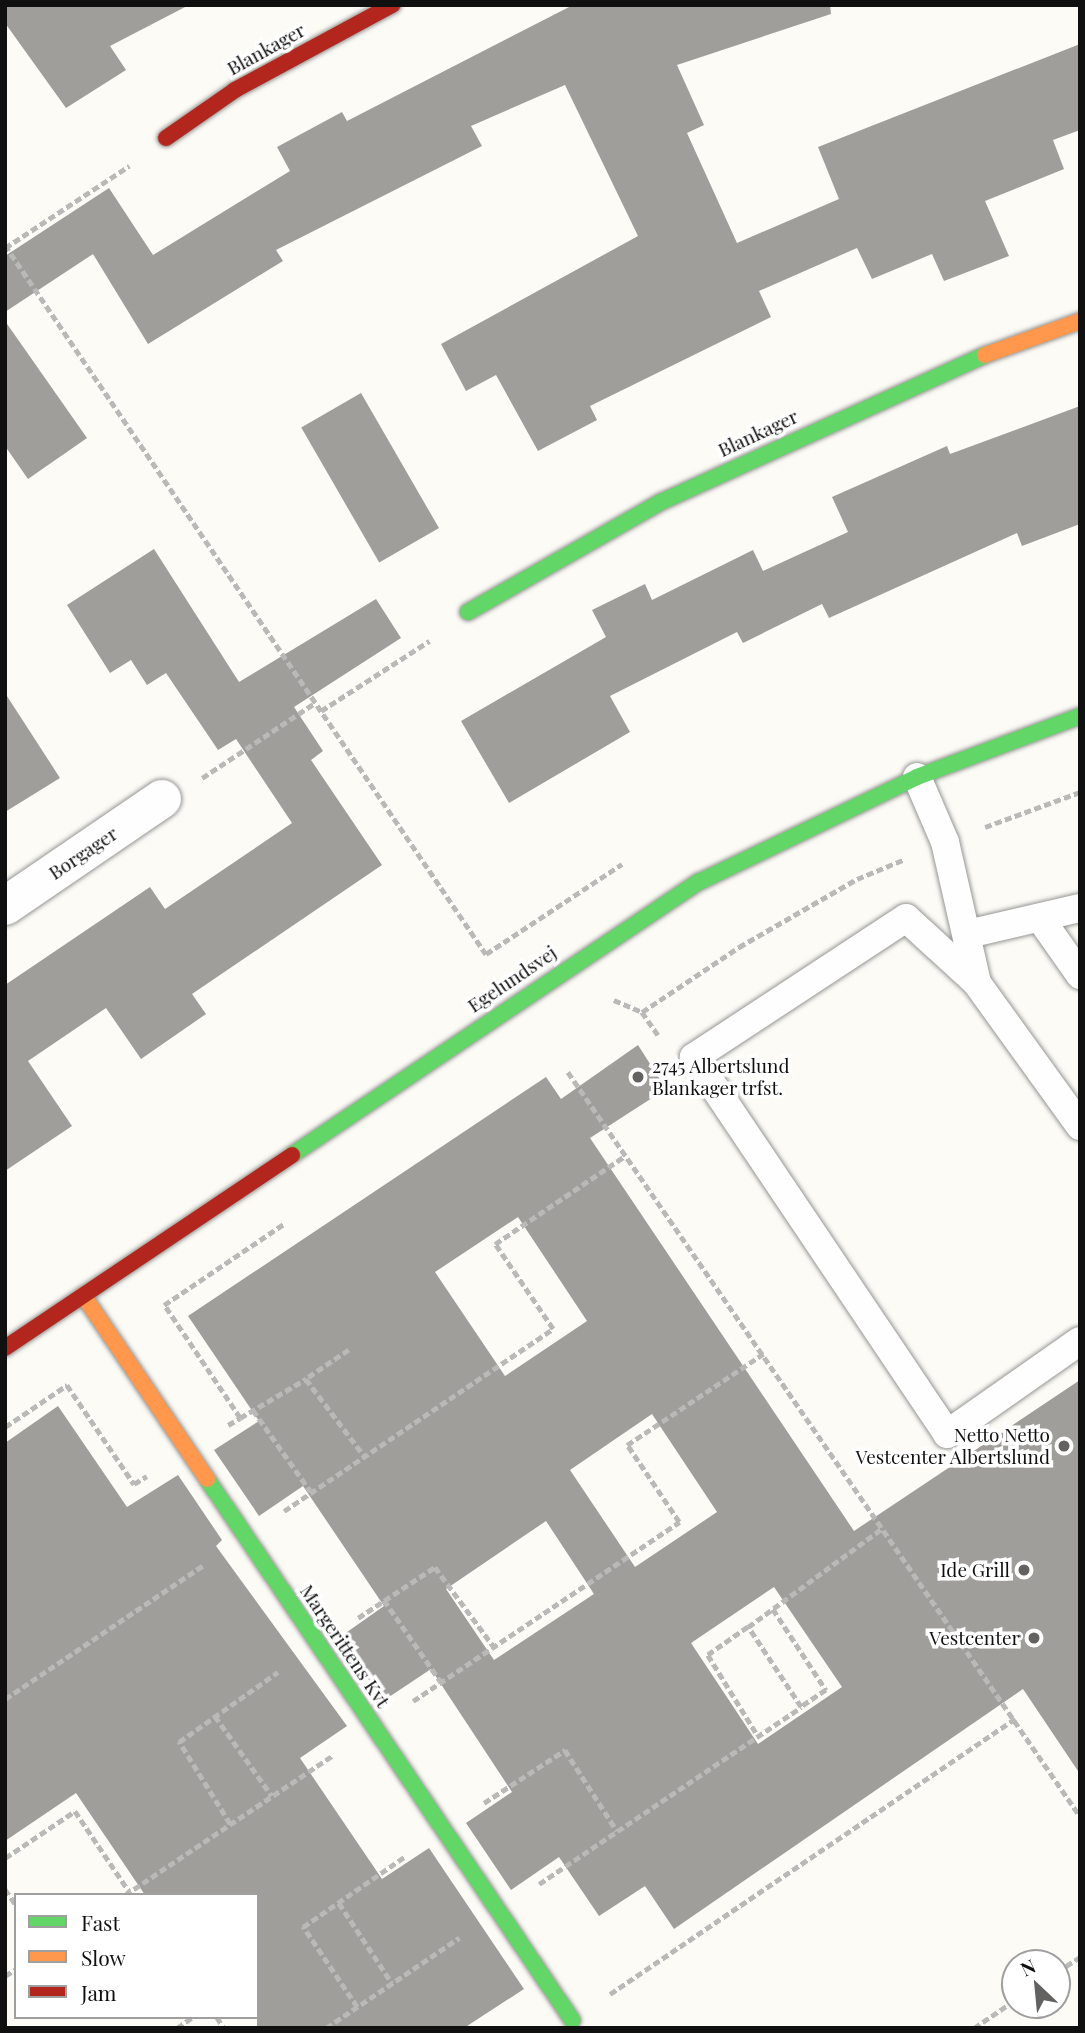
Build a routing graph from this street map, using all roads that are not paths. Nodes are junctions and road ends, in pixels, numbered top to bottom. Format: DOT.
graph roads {
  1 [pos="392,5"];
  2 [pos="166,138"];
  3 [pos="1080,321"];
  4 [pos="468,612"];
  5 [pos="1080,716"];
  6 [pos="918,777"];
  7 [pos="162,799"];
  8 [pos="5,906"];
  9 [pos="1080,908"];
  10 [pos="1040,918"];
  11 [pos="968,934"];
  12 [pos="1080,975"];
  13 [pos="977,983"];
  14 [pos="1080,1126"];
  15 [pos="83,1295"];
  16 [pos="1080,1341"];
  17 [pos="5,1348"];
  18 [pos="572,2020"];
  1 -- 2 [label="street, Blankager"];
  3 -- 4 [label="street, Blankager"];
  5 -- 6 [label="street, Egelundsvej"];
  6 -- 11 [label="lane"];
  6 -- 15 [label="street, Egelundsvej"];
  7 -- 8 [label="street, Borgager"];
  9 -- 10 [label="lane"];
  10 -- 11 [label="lane"];
  10 -- 12 [label="lane"];
  11 -- 13 [label="lane"];
  13 -- 14 [label="lane"];
  13 -- 16 [label="lane"];
  15 -- 17 [label="street, Egelundsvej"];
  15 -- 18 [label="street, Margerittens Kvt"];
}
